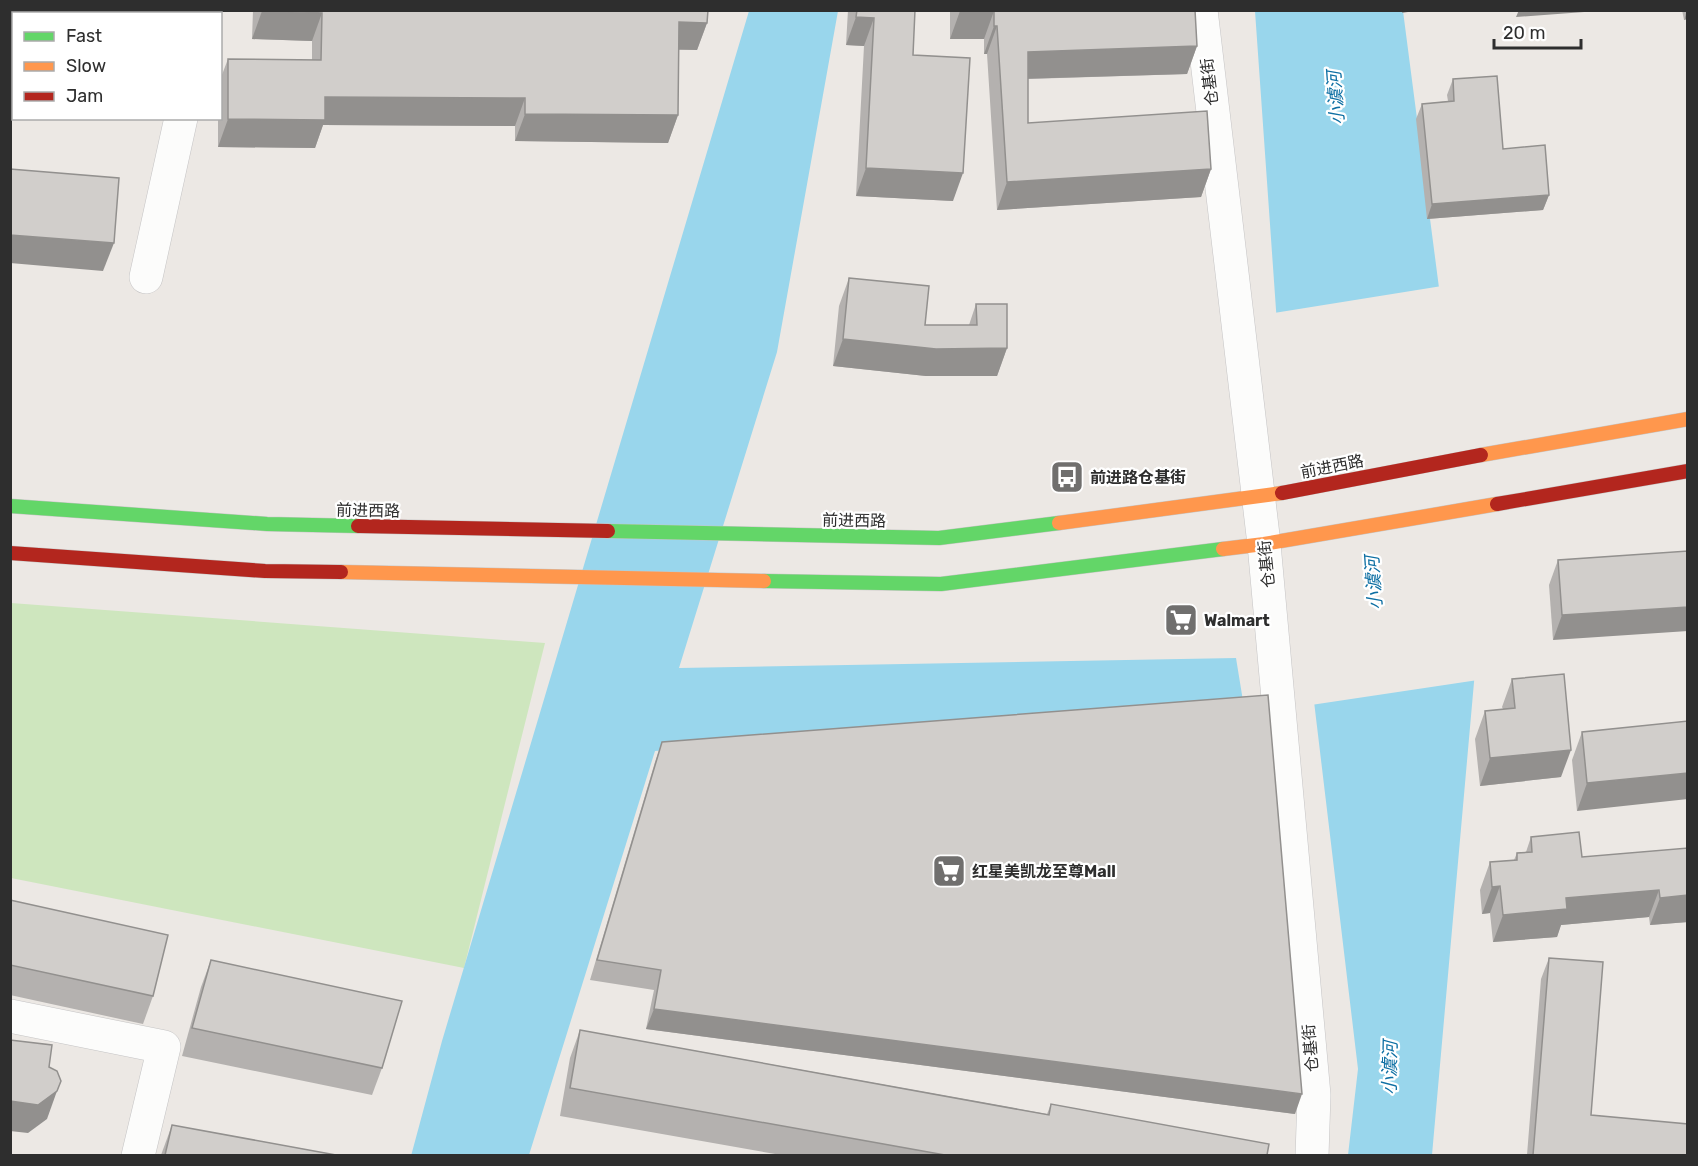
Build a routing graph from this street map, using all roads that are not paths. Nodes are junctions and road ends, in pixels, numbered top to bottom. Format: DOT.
graph roads {
  1 [pos="1201,10"];
  2 [pos="181,120"];
  3 [pos="146,277"];
  4 [pos="1688,419"];
  5 [pos="1688,471"];
  6 [pos="1272,495"];
  7 [pos="10,507"];
  8 [pos="1277,541"];
  9 [pos="10,553"];
  10 [pos="10,1016"];
  11 [pos="138,1155"];
  12 [pos="1312,1155"];
  1 -- 6 [label="street, 仓基街"];
  2 -- 3 [label="street"];
  4 -- 6 [label="main road, 前进西路"];
  5 -- 8 [label="main road"];
  6 -- 7 [label="main road, 前进西路"];
  6 -- 8 [label="street, 仓基街"];
  8 -- 9 [label="main road"];
  8 -- 12 [label="street, 仓基街"];
  10 -- 11 [label="street"];
}
